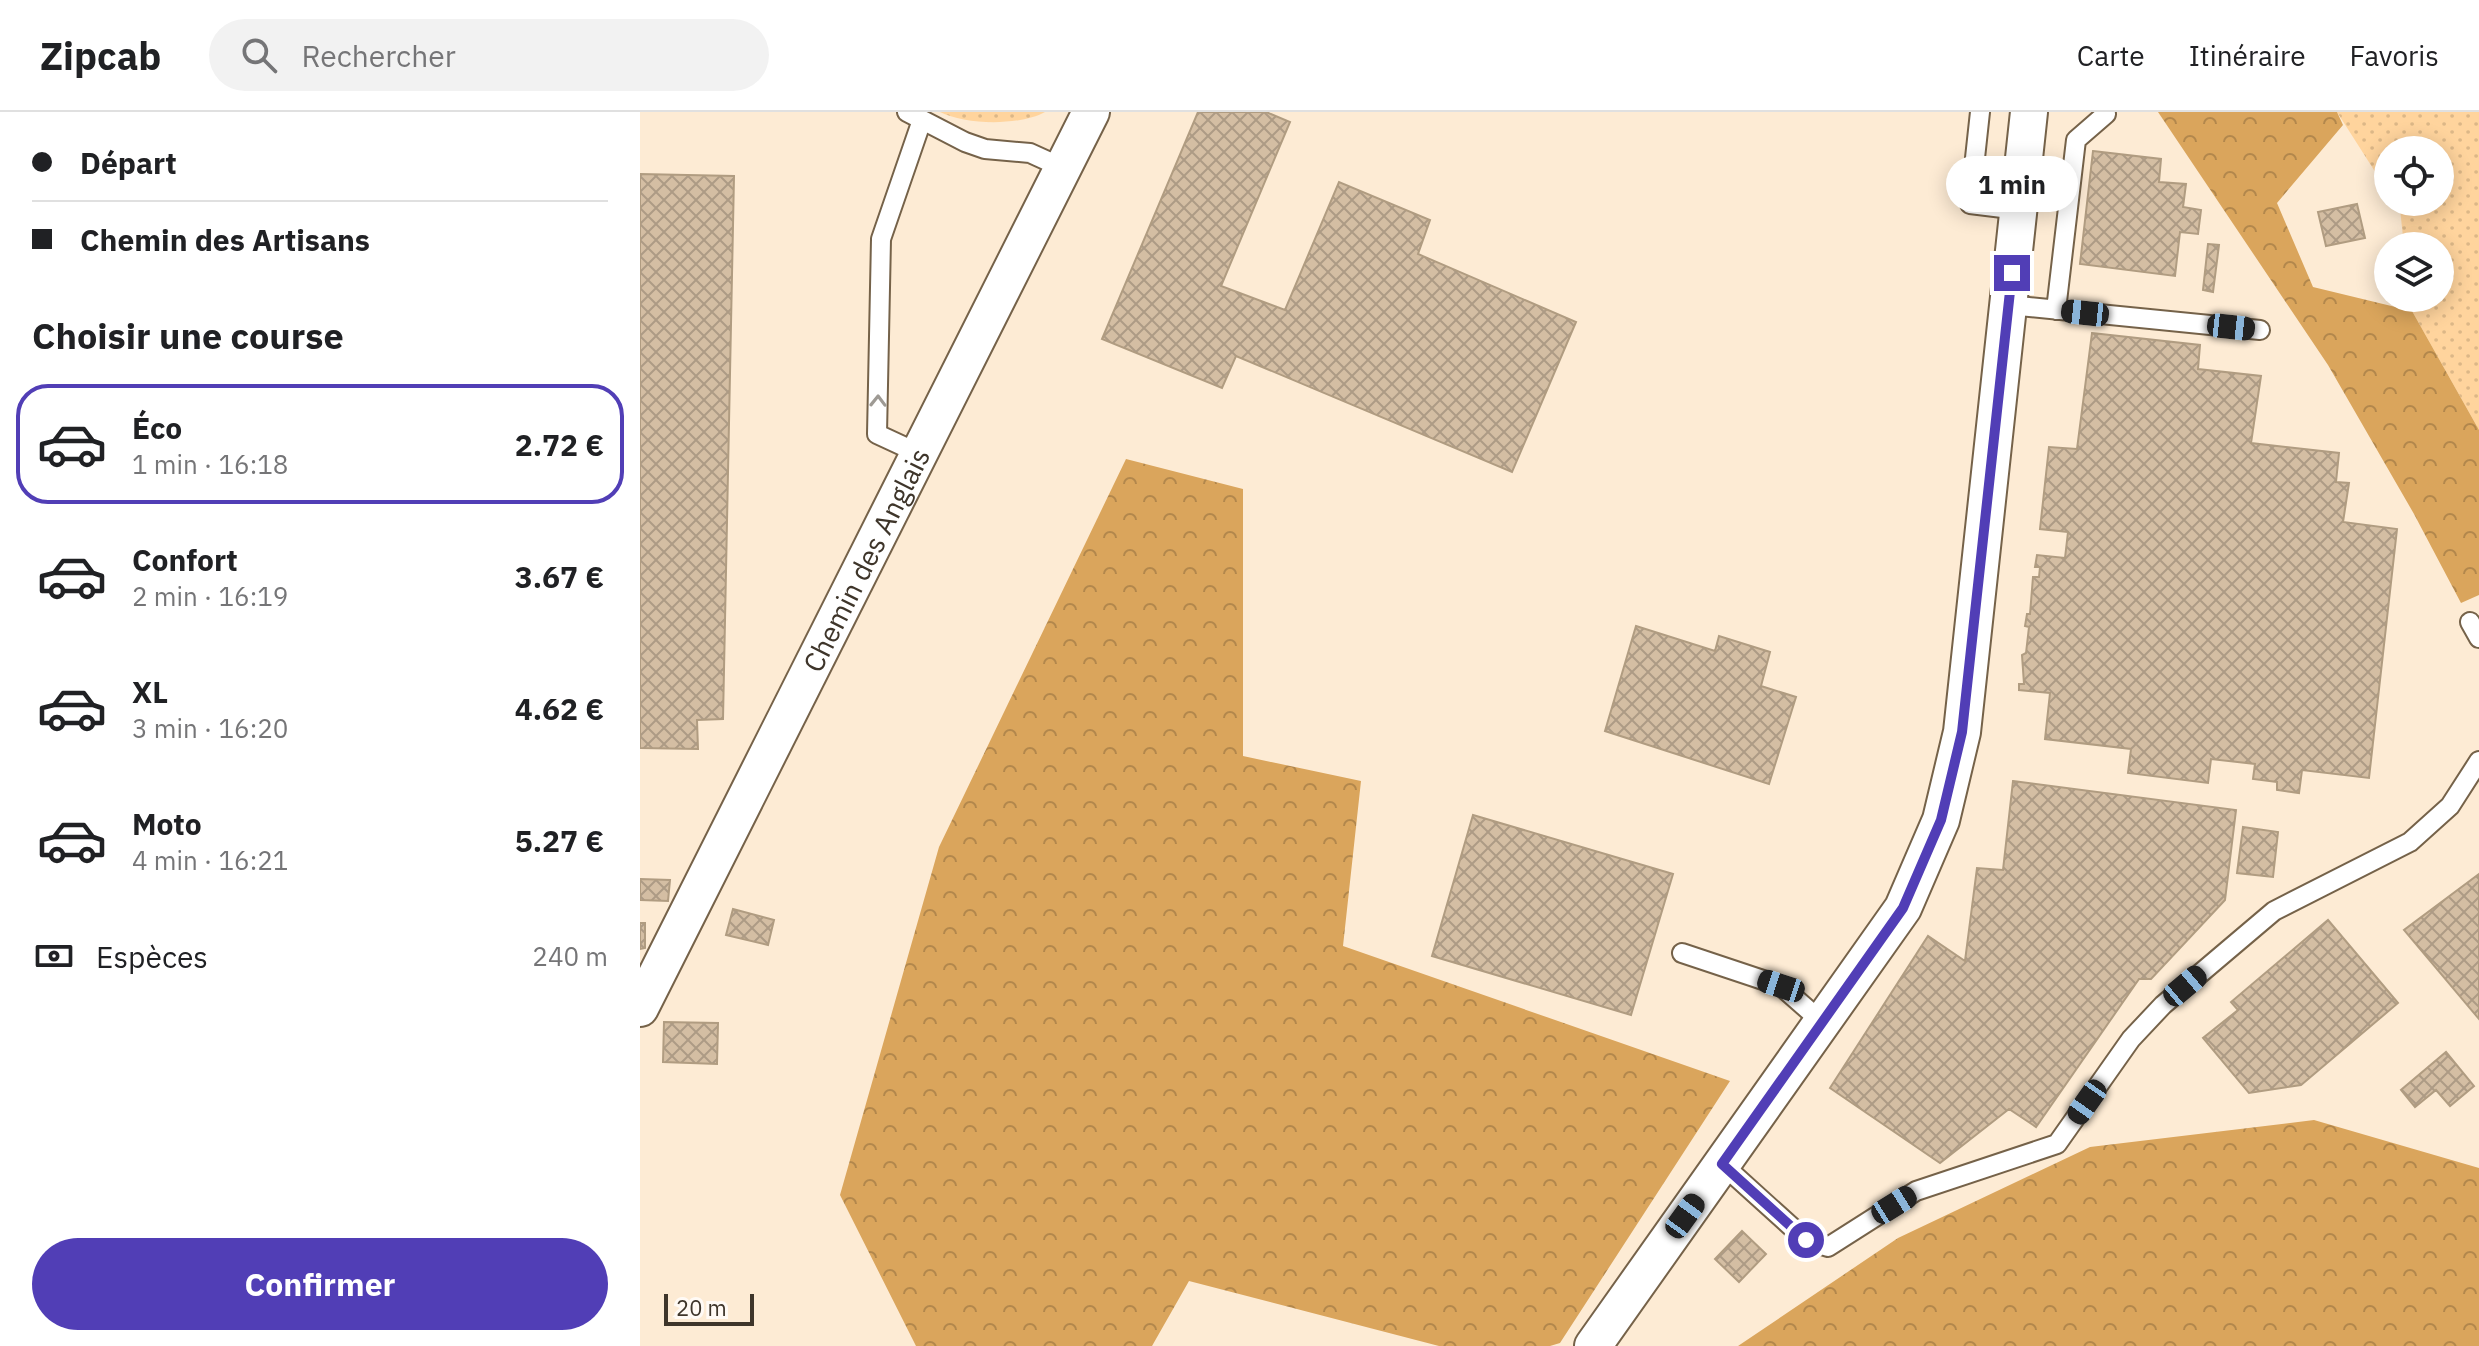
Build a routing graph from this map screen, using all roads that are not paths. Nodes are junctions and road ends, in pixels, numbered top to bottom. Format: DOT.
graph roads {
  1 [pos="1091,112"];
  2 [pos="1980,112"];
  3 [pos="2029,112"];
  4 [pos="2106,114"];
  5 [pos="915,116"];
  6 [pos="1063,168"];
  7 [pos="2019,210"];
  8 [pos="2009,305"];
  9 [pos="2056,310"];
  10 [pos="2260,330"];
  11 [pos="918,453"];
  12 [pos="2479,761"];
  13 [pos="1682,953"];
  14 [pos="640,1008"];
  15 [pos="1822,1022"];
  16 [pos="1722,1164"];
  17 [pos="1593,1346"];
  1 -- 6 [label="street, Chemin des Anglais"];
  2 -- 7 [label="lane"];
  3 -- 7 [label="street"];
  4 -- 9 [label="lane"];
  5 -- 6 [label="lane"];
  11 -- 5 [label="lane, one-way"];
  6 -- 11 [label="street, Chemin des Anglais"];
  7 -- 8 [label="street"];
  8 -- 9 [label="lane"];
  8 -- 15 [label="street"];
  9 -- 10 [label="lane"];
  11 -- 14 [label="street, Chemin des Anglais"];
  12 -- 16 [label="lane"];
  13 -- 15 [label="lane"];
  15 -- 16 [label="street"];
  16 -- 17 [label="street"];
}
